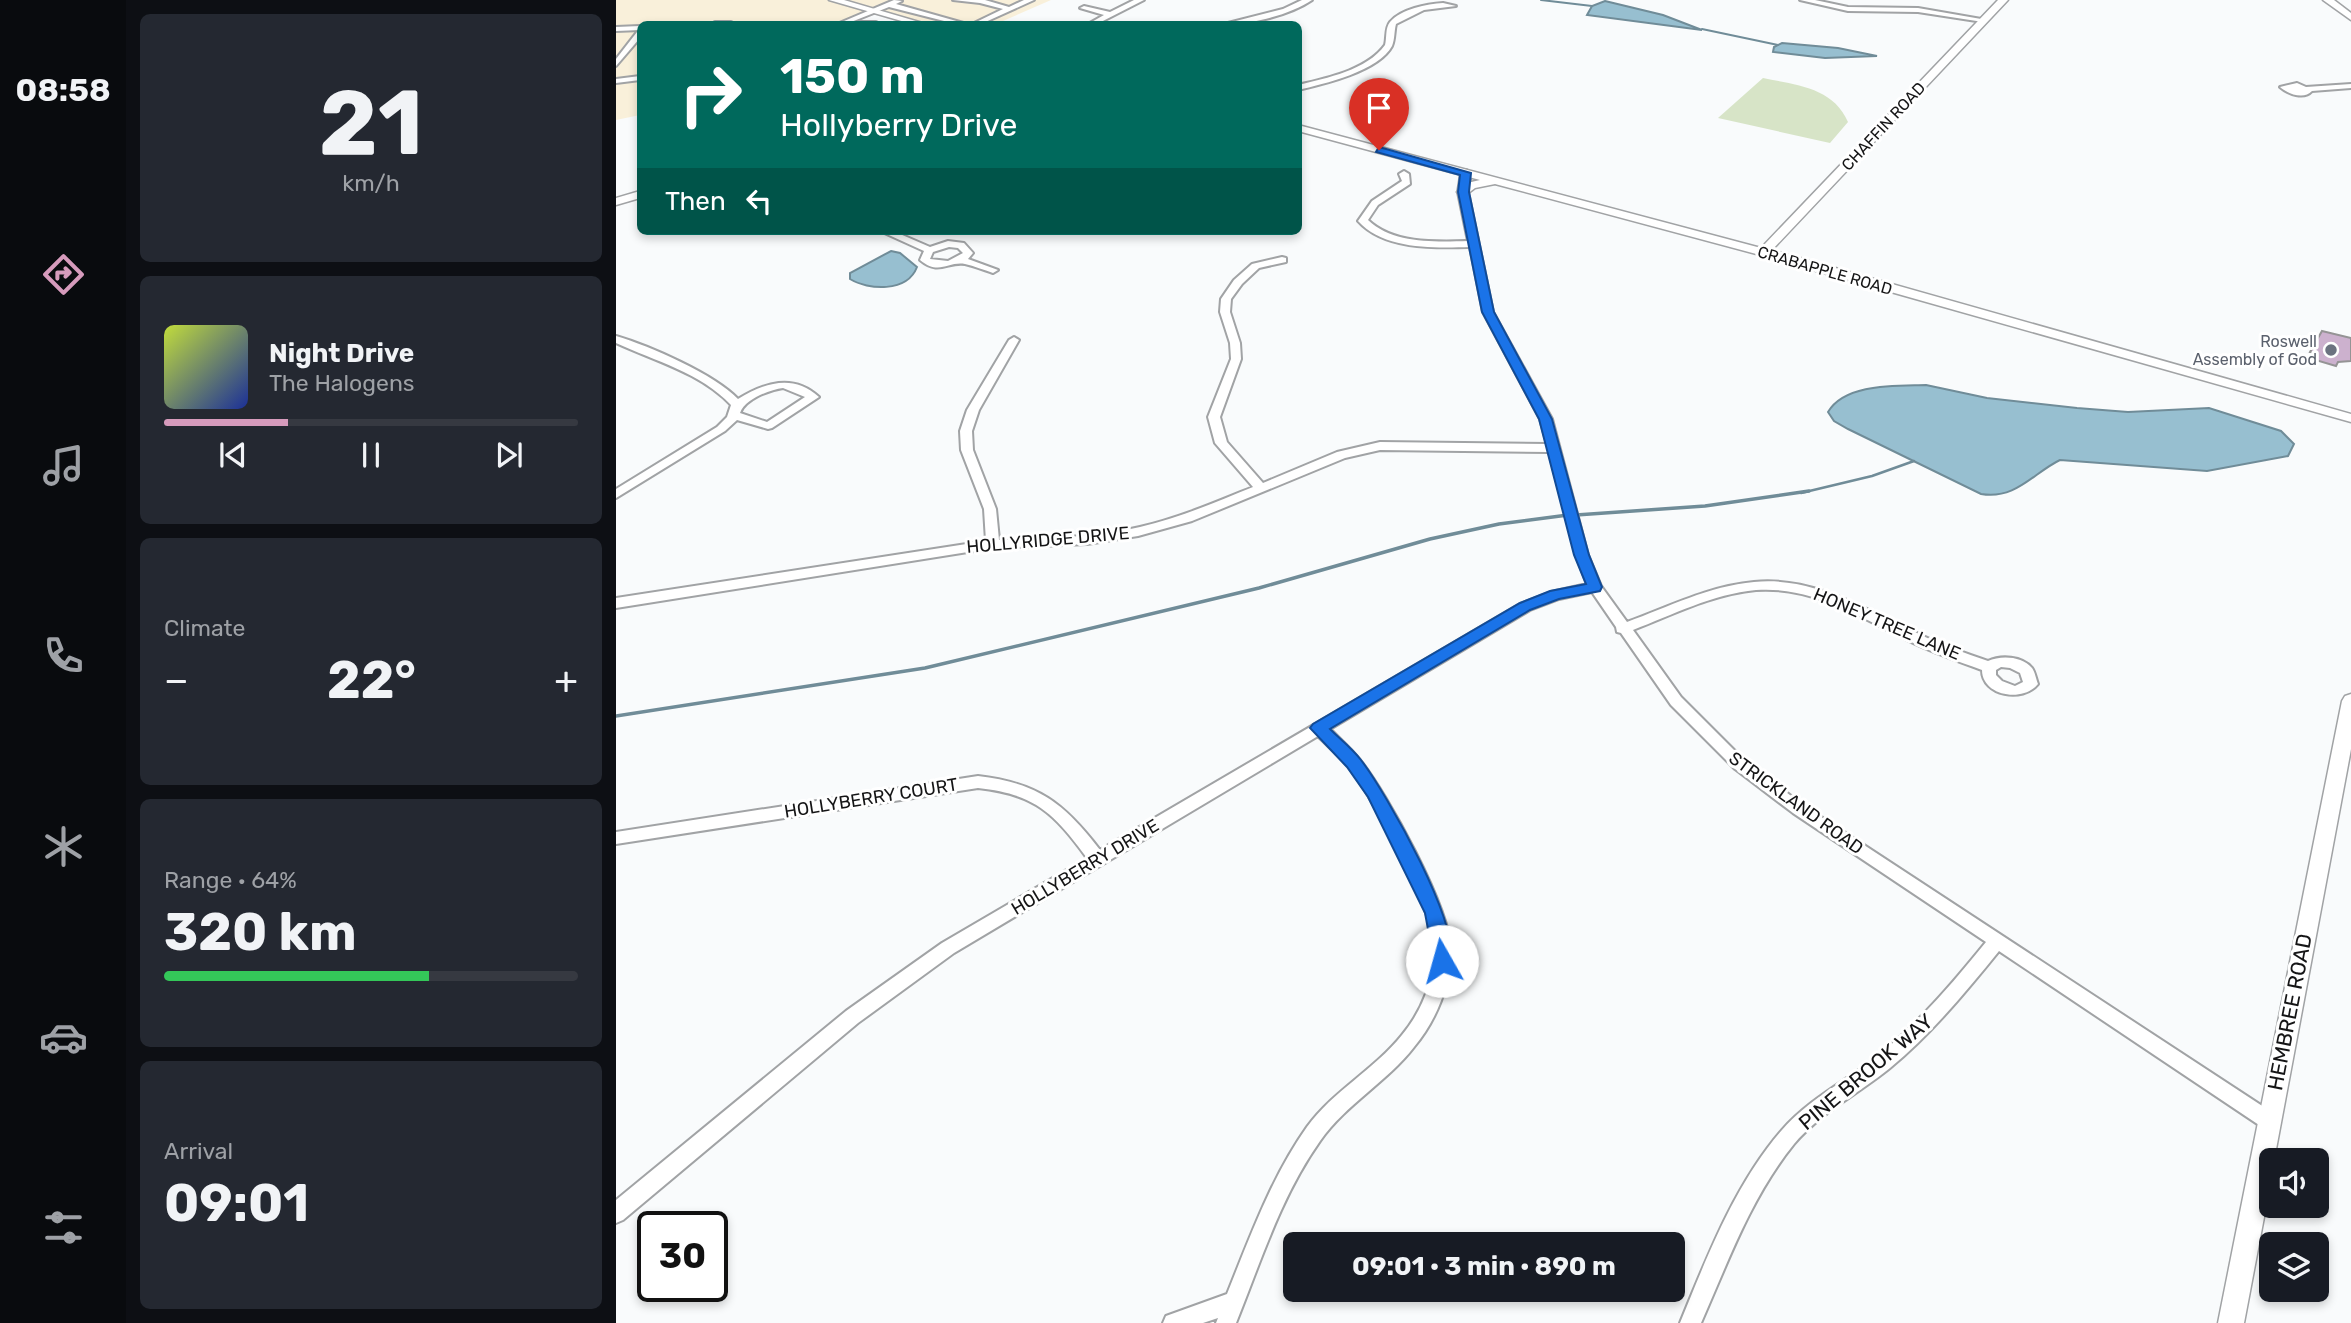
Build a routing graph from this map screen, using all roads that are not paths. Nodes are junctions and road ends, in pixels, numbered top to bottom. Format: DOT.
graph roads {
  1 [pos="834,0"];
  2 [pos="901,0"];
  3 [pos="957,0"];
  4 [pos="1030,0"];
  5 [pos="1140,0"];
  6 [pos="1308,0"];
  7 [pos="1804,0"];
  8 [pos="2003,0"];
  9 [pos="2328,0"];
  10 [pos="980,1"];
  11 [pos="890,5"];
  12 [pos="1452,6"];
  13 [pos="1084,8"];
  14 [pos="1010,9"];
  15 [pos="873,11"];
  16 [pos="1110,14"];
  17 [pos="2350,17"];
  18 [pos="1983,20"];
  19 [pos="848,21"];
  20 [pos="910,21"];
  21 [pos="951,21"];
  22 [pos="982,21"];
  23 [pos="1097,21"];
  24 [pos="1241,21"];
  25 [pos="616,29"];
  26 [pos="637,33"];
  27 [pos="637,38"];
  28 [pos="616,64"];
  29 [pos="637,78"];
  30 [pos="616,80"];
  31 [pos="2351,86"];
  32 [pos="1302,87"];
  33 [pos="2307,89"];
  34 [pos="1302,129"];
  35 [pos="1393,140"];
  36 [pos="1358,144"];
  37 [pos="1466,173"];
  38 [pos="1404,174"];
  39 [pos="1496,181"];
  40 [pos="1463,192"];
  41 [pos="637,195"];
  42 [pos="616,202"];
  43 [pos="894,235"];
  44 [pos="1475,244"];
  45 [pos="1769,247"];
  46 [pos="929,250"];
  47 [pos="961,260"];
  48 [pos="1282,260"];
  49 [pos="993,270"];
  50 [pos="616,339"];
  51 [pos="1014,340"];
  52 [pos="735,410"];
  53 [pos="2351,418"];
  54 [pos="1553,448"];
  55 [pos="1261,488"];
  56 [pos="616,494"];
  57 [pos="993,544"];
  58 [pos="1595,587"];
  59 [pos="616,603"];
  60 [pos="1622,629"];
  61 [pos="1989,667"];
  62 [pos="2351,701"];
  63 [pos="1319,728"];
  64 [pos="616,838"];
  65 [pos="1097,859"];
  66 [pos="1997,941"];
  67 [pos="2269,1121"];
  68 [pos="616,1213"];
  69 [pos="1235,1302"];
  70 [pos="1173,1323"];
  71 [pos="1226,1323"];
  72 [pos="1690,1323"];
  73 [pos="2231,1323"];
  1 -- 15 [label="street"];
  2 -- 11 [label="street"];
  3 -- 10 [label="street"];
  4 -- 14 [label="street"];
  5 -- 16 [label="street"];
  6 -- 24 [label="street"];
  7 -- 18 [label="street"];
  8 -- 18 [label="street, CHAFFIN ROAD"];
  9 -- 17 [label="street"];
  10 -- 14 [label="street"];
  11 -- 15 [label="street"];
  11 -- 21 [label="street"];
  12 -- 32 [label="street"];
  13 -- 16 [label="street"];
  14 -- 22 [label="street"];
  15 -- 19 [label="street"];
  15 -- 20 [label="street"];
  16 -- 23 [label="street"];
  18 -- 45 [label="street, CHAFFIN ROAD"];
  25 -- 26 [label="street"];
  27 -- 28 [label="street"];
  29 -- 30 [label="street"];
  31 -- 33 [label="street"];
  34 -- 36 [label="street, CRABAPPLE ROAD"];
  35 -- 36 [label="street"];
  36 -- 37 [label="street, CRABAPPLE ROAD"];
  37 -- 39 [label="street, CRABAPPLE ROAD"];
  37 -- 40 [label="street, STRICKLAND ROAD"];
  38 -- 44 [label="street"];
  39 -- 40 [label="street"];
  39 -- 45 [label="street, CRABAPPLE ROAD"];
  40 -- 44 [label="street, STRICKLAND ROAD"];
  41 -- 42 [label="street"];
  43 -- 46 [label="street"];
  44 -- 54 [label="street, STRICKLAND ROAD"];
  45 -- 53 [label="street, CRABAPPLE ROAD"];
  46 -- 47 [label="street"];
  46 -- 47 [label="street"];
  47 -- 49 [label="street"];
  48 -- 55 [label="street"];
  50 -- 52 [label="street"];
  51 -- 57 [label="street"];
  52 -- 52 [label="street"];
  52 -- 56 [label="street"];
  54 -- 55 [label="street, HOLLYRIDGE DRIVE"];
  54 -- 58 [label="street, STRICKLAND ROAD"];
  55 -- 57 [label="street, HOLLYRIDGE DRIVE"];
  57 -- 59 [label="street, HOLLYRIDGE DRIVE"];
  58 -- 60 [label="street, STRICKLAND ROAD"];
  58 -- 63 [label="street, HOLLYBERRY DRIVE"];
  60 -- 61 [label="street, HONEY TREE LANE"];
  60 -- 66 [label="street, STRICKLAND ROAD"];
  62 -- 67 [label="street, HEMBREE ROAD"];
  63 -- 65 [label="street, HOLLYBERRY DRIVE"];
  63 -- 69 [label="street"];
  64 -- 65 [label="street, HOLLYBERRY COURT"];
  65 -- 68 [label="street, HOLLYBERRY DRIVE"];
  66 -- 67 [label="street, STRICKLAND ROAD"];
  66 -- 72 [label="street, PINE BROOK WAY"];
  67 -- 73 [label="street, HEMBREE ROAD"];
  69 -- 70 [label="street"];
  69 -- 71 [label="street"];
}
